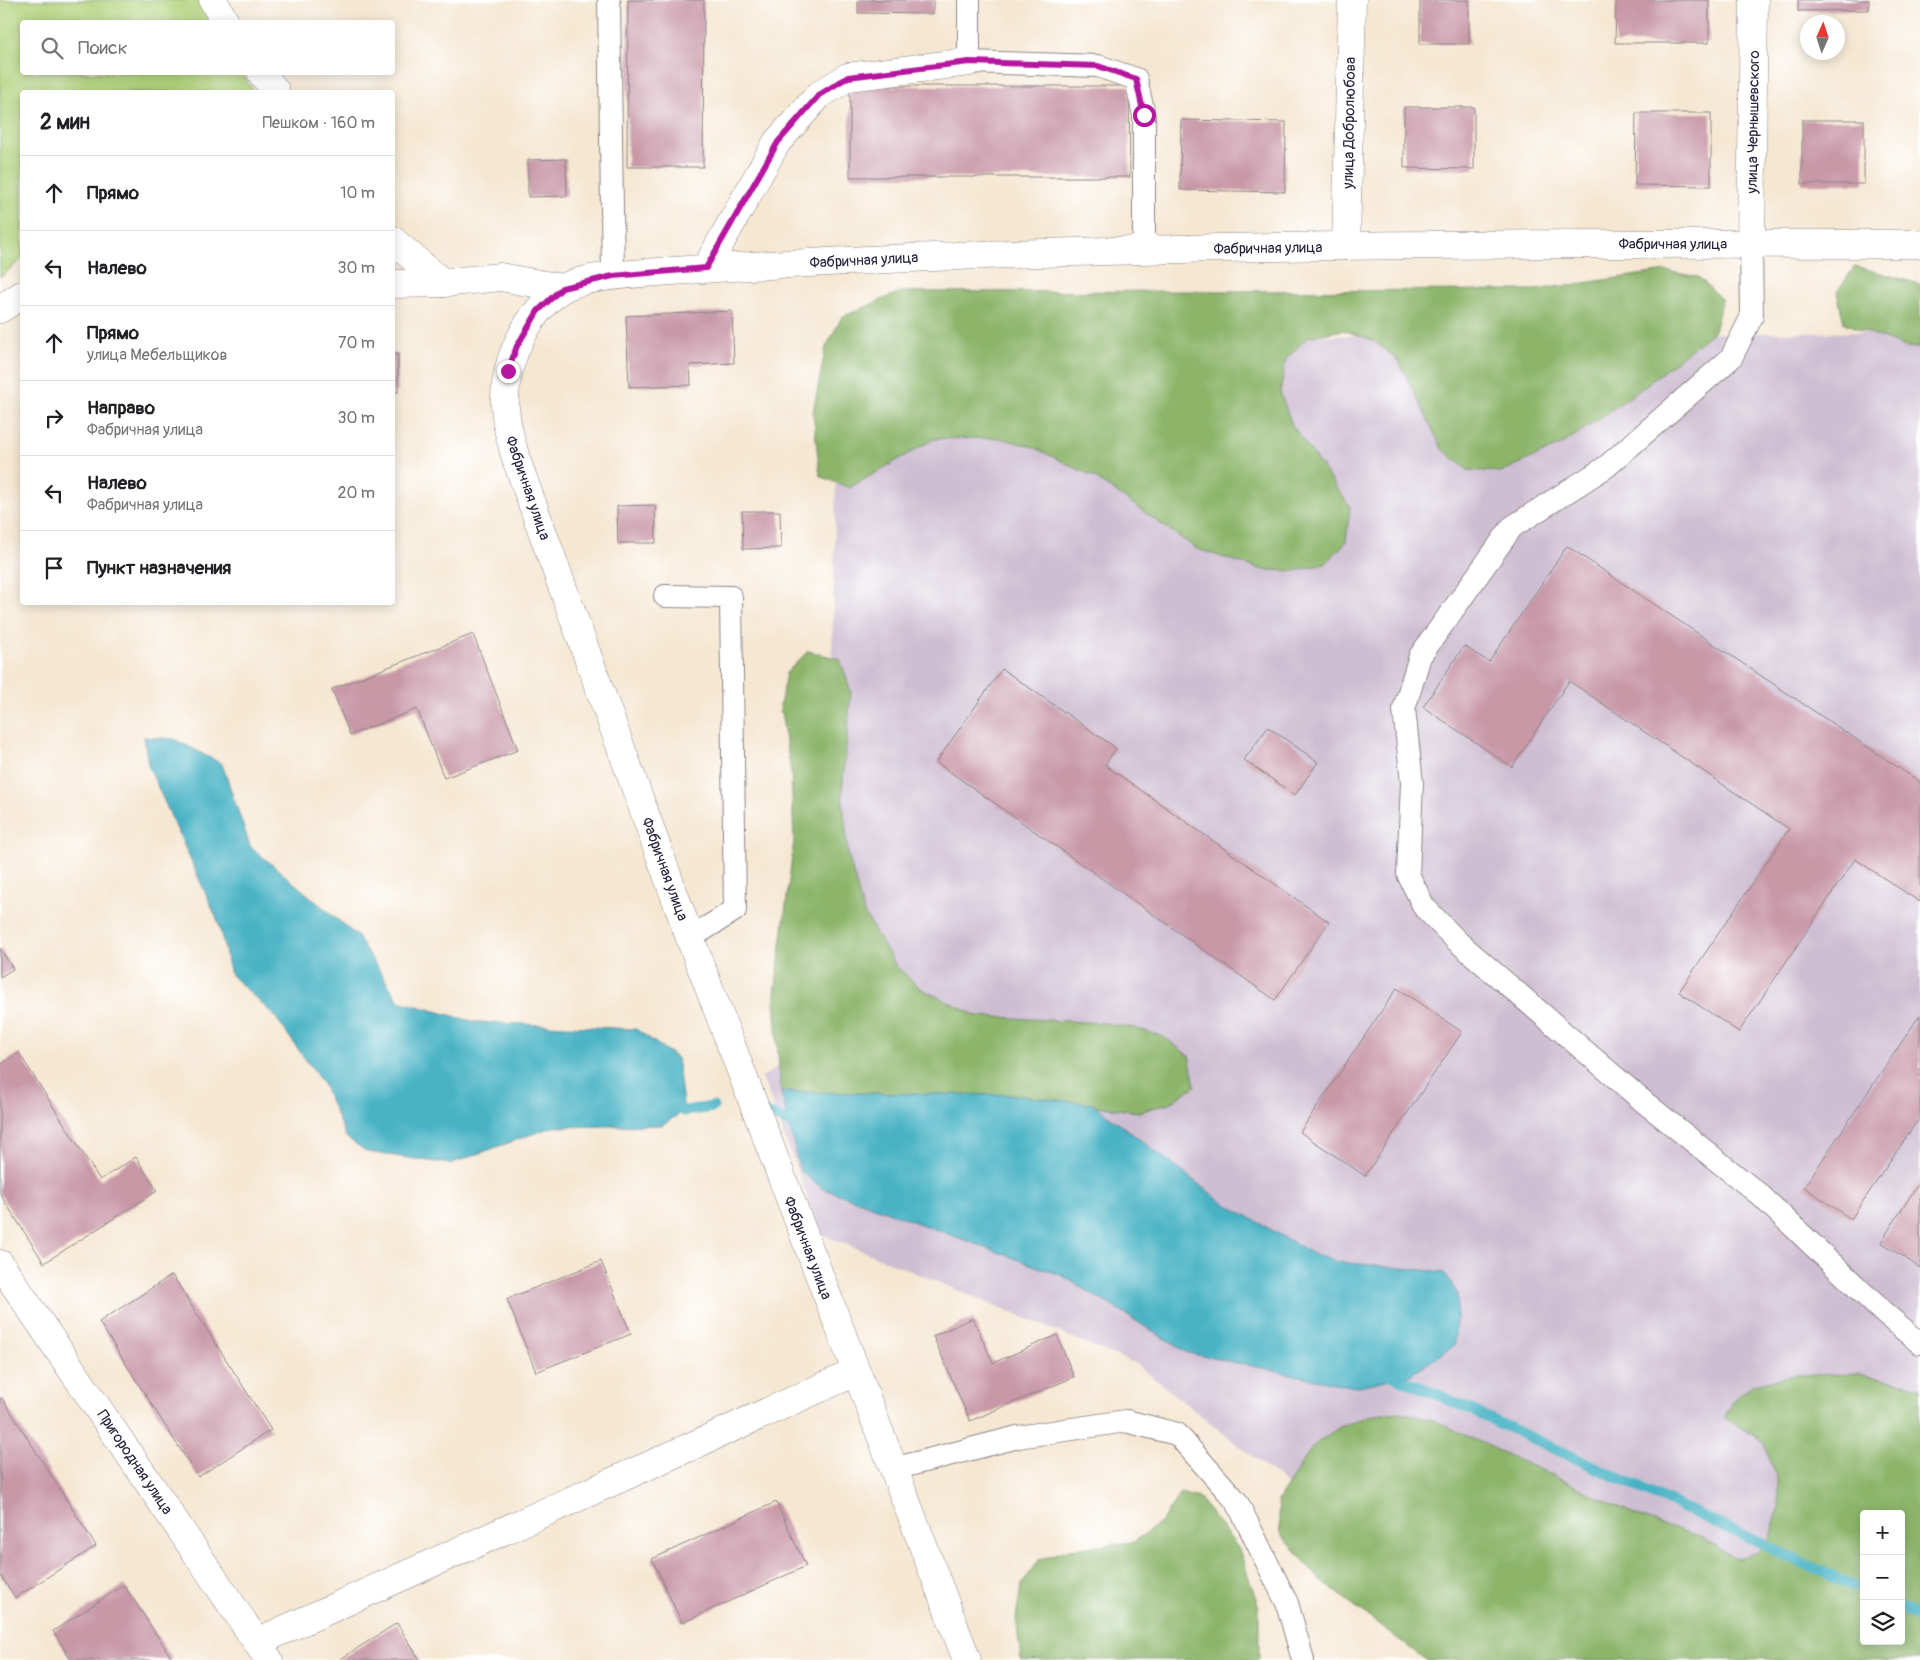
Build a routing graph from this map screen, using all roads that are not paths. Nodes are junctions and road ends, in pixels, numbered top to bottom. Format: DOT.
graph roads {
  1 [pos="214,0"];
  2 [pos="610,0"];
  3 [pos="969,0"];
  4 [pos="1352,0"];
  5 [pos="1754,0"];
  6 [pos="225,20"];
  7 [pos="969,62"];
  8 [pos="263,75"];
  9 [pos="274,90"];
  10 [pos="395,243"];
  11 [pos="1751,244"];
  12 [pos="1920,244"];
  13 [pos="1346,246"];
  14 [pos="1144,251"];
  15 [pos="706,268"];
  16 [pos="613,276"];
  17 [pos="443,283"];
  18 [pos="395,284"];
  19 [pos="562,288"];
  20 [pos="20,296"];
  21 [pos="0,309"];
  22 [pos="665,596"];
  23 [pos="690,938"];
  24 [pos="0,1264"];
  25 [pos="1920,1343"];
  26 [pos="856,1372"];
  27 [pos="893,1469"];
  28 [pos="263,1651"];
  29 [pos="966,1660"];
  30 [pos="1303,1660"];
  1 -- 6 [label="street"];
  2 -- 16 [label="lane"];
  3 -- 7 [label="lane"];
  4 -- 13 [label="street, улица Добролюбова"];
  5 -- 11 [label="street, улица Чернышевского"];
  7 -- 14 [label="lane"];
  7 -- 15 [label="street"];
  8 -- 9 [label="street"];
  10 -- 17 [label="street"];
  11 -- 12 [label="street, Фабричная улица"];
  11 -- 13 [label="street, Фабричная улица"];
  11 -- 25 [label="lane"];
  13 -- 14 [label="street, Фабричная улица"];
  14 -- 15 [label="street, Фабричная улица"];
  15 -- 16 [label="street, Фабричная улица"];
  16 -- 19 [label="street, Фабричная улица"];
  17 -- 18 [label="street"];
  17 -- 19 [label="street"];
  19 -- 23 [label="street, Фабричная улица"];
  20 -- 21 [label="street"];
  22 -- 23 [label="lane"];
  23 -- 26 [label="street, Фабричная улица"];
  24 -- 28 [label="street, Пригородная улица"];
  26 -- 27 [label="street, Фабричная улица"];
  26 -- 28 [label="street"];
  27 -- 29 [label="street, Фабричная улица"];
  27 -- 30 [label="lane"];
}
